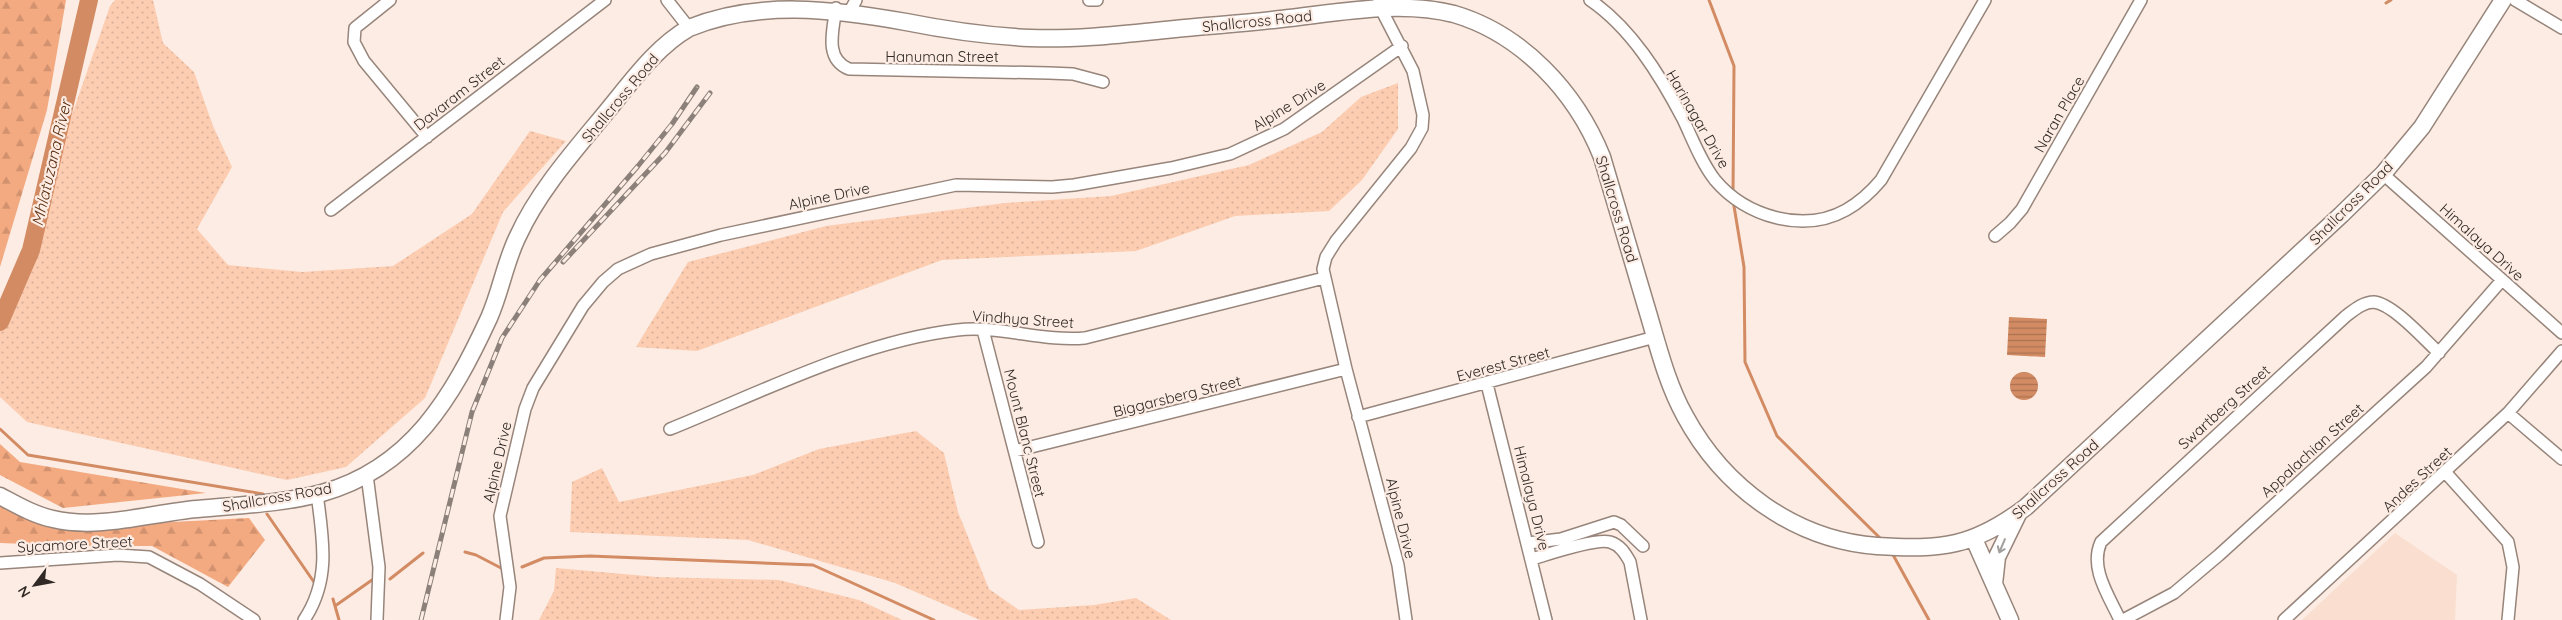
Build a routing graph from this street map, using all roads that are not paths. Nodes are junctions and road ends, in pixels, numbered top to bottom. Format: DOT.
graph roads {
  1 [pos="390,0"];
  2 [pos="605,0"];
  3 [pos="668,0"];
  4 [pos="1089,0"];
  5 [pos="1097,0"];
  6 [pos="1590,0"];
  7 [pos="1985,0"];
  8 [pos="2141,0"];
  9 [pos="2503,0"];
  10 [pos="2515,0"];
  11 [pos="1380,4"];
  12 [pos="847,6"];
  13 [pos="689,28"];
  14 [pos="2562,28"];
  15 [pos="1402,46"];
  16 [pos="1102,82"];
  17 [pos="427,137"];
  18 [pos="2382,174"];
  19 [pos="331,210"];
  20 [pos="1995,236"];
  21 [pos="1324,278"];
  22 [pos="2502,280"];
  23 [pos="984,330"];
  24 [pos="2562,333"];
  25 [pos="1655,337"];
  26 [pos="2562,351"];
  27 [pos="2439,353"];
  28 [pos="1346,369"];
  29 [pos="1487,384"];
  30 [pos="2508,413"];
  31 [pos="1358,417"];
  32 [pos="670,429"];
  33 [pos="1015,451"];
  34 [pos="2562,459"];
  35 [pos="2446,473"];
  36 [pos="366,475"];
  37 [pos="317,494"];
  38 [pos="0,496"];
  39 [pos="2020,511"];
  40 [pos="1974,539"];
  41 [pos="1038,542"];
  42 [pos="1528,543"];
  43 [pos="1643,546"];
  44 [pos="1532,559"];
  45 [pos="0,563"];
  46 [pos="1994,584"];
  47 [pos="254,620"];
  48 [pos="304,620"];
  49 [pos="377,620"];
  50 [pos="506,620"];
  51 [pos="1406,620"];
  52 [pos="1546,620"];
  53 [pos="1641,620"];
  54 [pos="2010,620"];
  55 [pos="2122,620"];
  56 [pos="2284,620"];
  57 [pos="2508,620"];
  1 -- 17 [label="street"];
  2 -- 17 [label="street, Davaram Street"];
  3 -- 13 [label="street"];
  4 -- 5 [label="street"];
  6 -- 7 [label="street, Harinagar Drive"];
  8 -- 20 [label="street, Naran Place"];
  9 -- 18 [label="street, Shallcross Road"];
  10 -- 14 [label="street"];
  11 -- 12 [label="street, Shallcross Road"];
  11 -- 15 [label="street, Alpine Drive"];
  11 -- 25 [label="street, Shallcross Road"];
  12 -- 13 [label="street, Shallcross Road"];
  12 -- 16 [label="street, Hanuman Street"];
  13 -- 36 [label="street, Shallcross Road"];
  15 -- 21 [label="street, Alpine Drive"];
  15 -- 50 [label="street, Alpine Drive"];
  17 -- 19 [label="street, Davaram Street"];
  18 -- 22 [label="street, Himalaya Drive"];
  18 -- 39 [label="street, Shallcross Road"];
  21 -- 23 [label="street, Vindhya Street"];
  21 -- 28 [label="street, Alpine Drive"];
  22 -- 24 [label="street, Himalaya Drive"];
  22 -- 27 [label="street, Appalachian Street"];
  23 -- 32 [label="street, Vindhya Street"];
  23 -- 33 [label="street, Mount Blanc Street"];
  25 -- 29 [label="street, Everest Street"];
  25 -- 40 [label="street, Shallcross Road"];
  26 -- 30 [label="street, Andes Street"];
  27 -- 55 [label="street, Appalachian Street"];
  27 -- 55 [label="street, Swartberg Street"];
  28 -- 31 [label="street, Alpine Drive"];
  28 -- 33 [label="street, Biggarsberg Street"];
  29 -- 31 [label="street, Everest Street"];
  29 -- 42 [label="street, Himalaya Drive"];
  30 -- 34 [label="street"];
  30 -- 35 [label="street, Andes Street"];
  31 -- 51 [label="street, Alpine Drive"];
  33 -- 41 [label="street, Mount Blanc Street"];
  35 -- 56 [label="street, Andes Street"];
  35 -- 57 [label="street"];
  36 -- 37 [label="street, Shallcross Road"];
  36 -- 49 [label="street"];
  37 -- 38 [label="street, Shallcross Road"];
  37 -- 48 [label="street"];
  39 -- 40 [label="street, Shallcross Road"];
  39 -- 46 [label="street, one-way"];
  40 -- 46 [label="street"];
  42 -- 43 [label="street"];
  42 -- 44 [label="street, Himalaya Drive"];
  44 -- 52 [label="street, Himalaya Drive"];
  44 -- 53 [label="street"];
  45 -- 47 [label="street, Sycamore Street"];
  46 -- 54 [label="street"];
}
